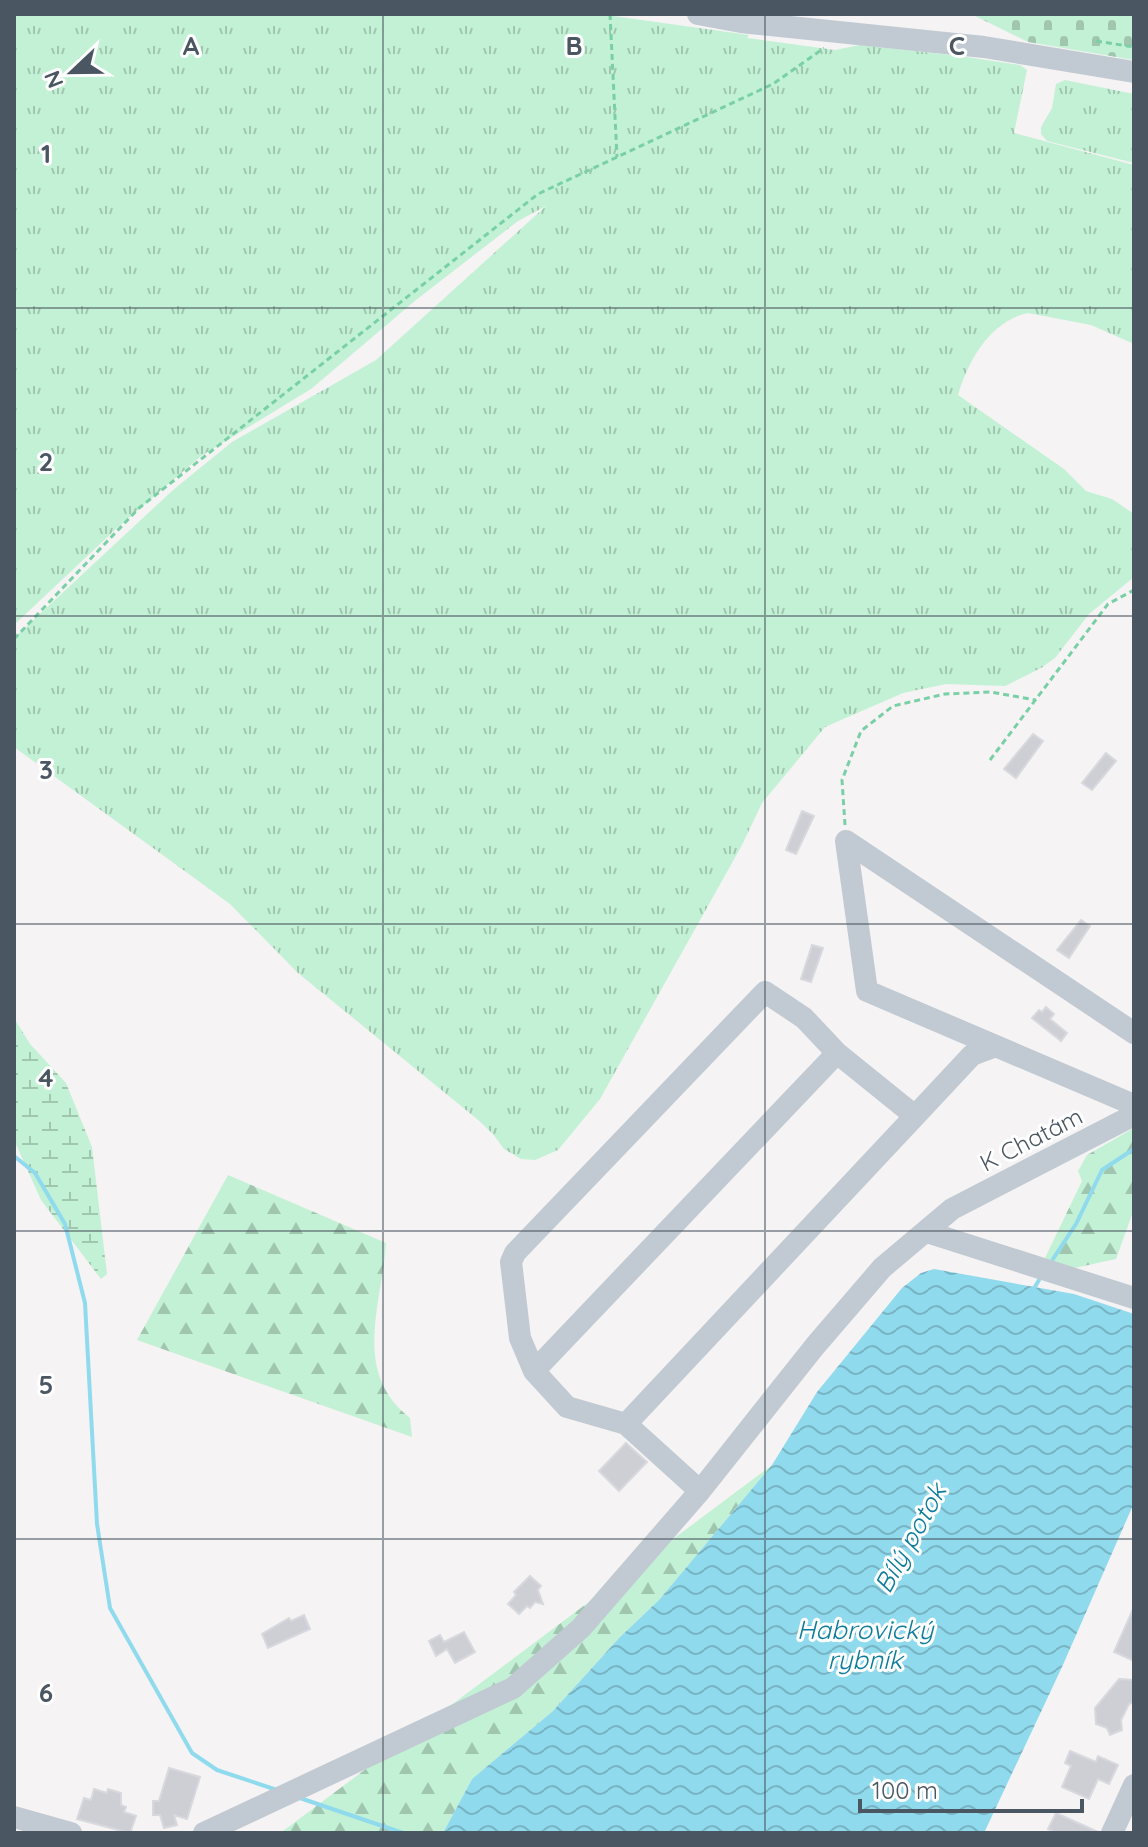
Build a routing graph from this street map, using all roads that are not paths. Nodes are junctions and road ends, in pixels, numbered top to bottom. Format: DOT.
graph roads {
  1 [pos="698,14"];
  2 [pos="852,23"];
  3 [pos="1134,72"];
  4 [pos="1134,1033"];
  5 [pos="996,1046"];
  6 [pos="837,1053"];
  7 [pos="1134,1105"];
  8 [pos="1134,1115"];
  9 [pos="915,1116"];
  10 [pos="927,1232"];
  11 [pos="1134,1298"];
  12 [pos="534,1371"];
  13 [pos="626,1424"];
  14 [pos="700,1491"];
  15 [pos="1134,1785"];
  16 [pos="14,1817"];
  17 [pos="71,1833"];
  18 [pos="204,1833"];
  19 [pos="1112,1833"];
  1 -- 2 [label="street"];
  2 -- 3 [label="street"];
  4 -- 5 [label="street"];
  5 -- 7 [label="street"];
  5 -- 9 [label="street"];
  6 -- 9 [label="street"];
  6 -- 12 [label="street"];
  6 -- 12 [label="street"];
  8 -- 10 [label="street, K Chatám"];
  9 -- 13 [label="street"];
  10 -- 11 [label="street"];
  10 -- 14 [label="street, K Chatám"];
  12 -- 13 [label="street"];
  13 -- 14 [label="street"];
  14 -- 18 [label="street, K Chatám"];
  15 -- 19 [label="street"];
  16 -- 17 [label="street"];
}
